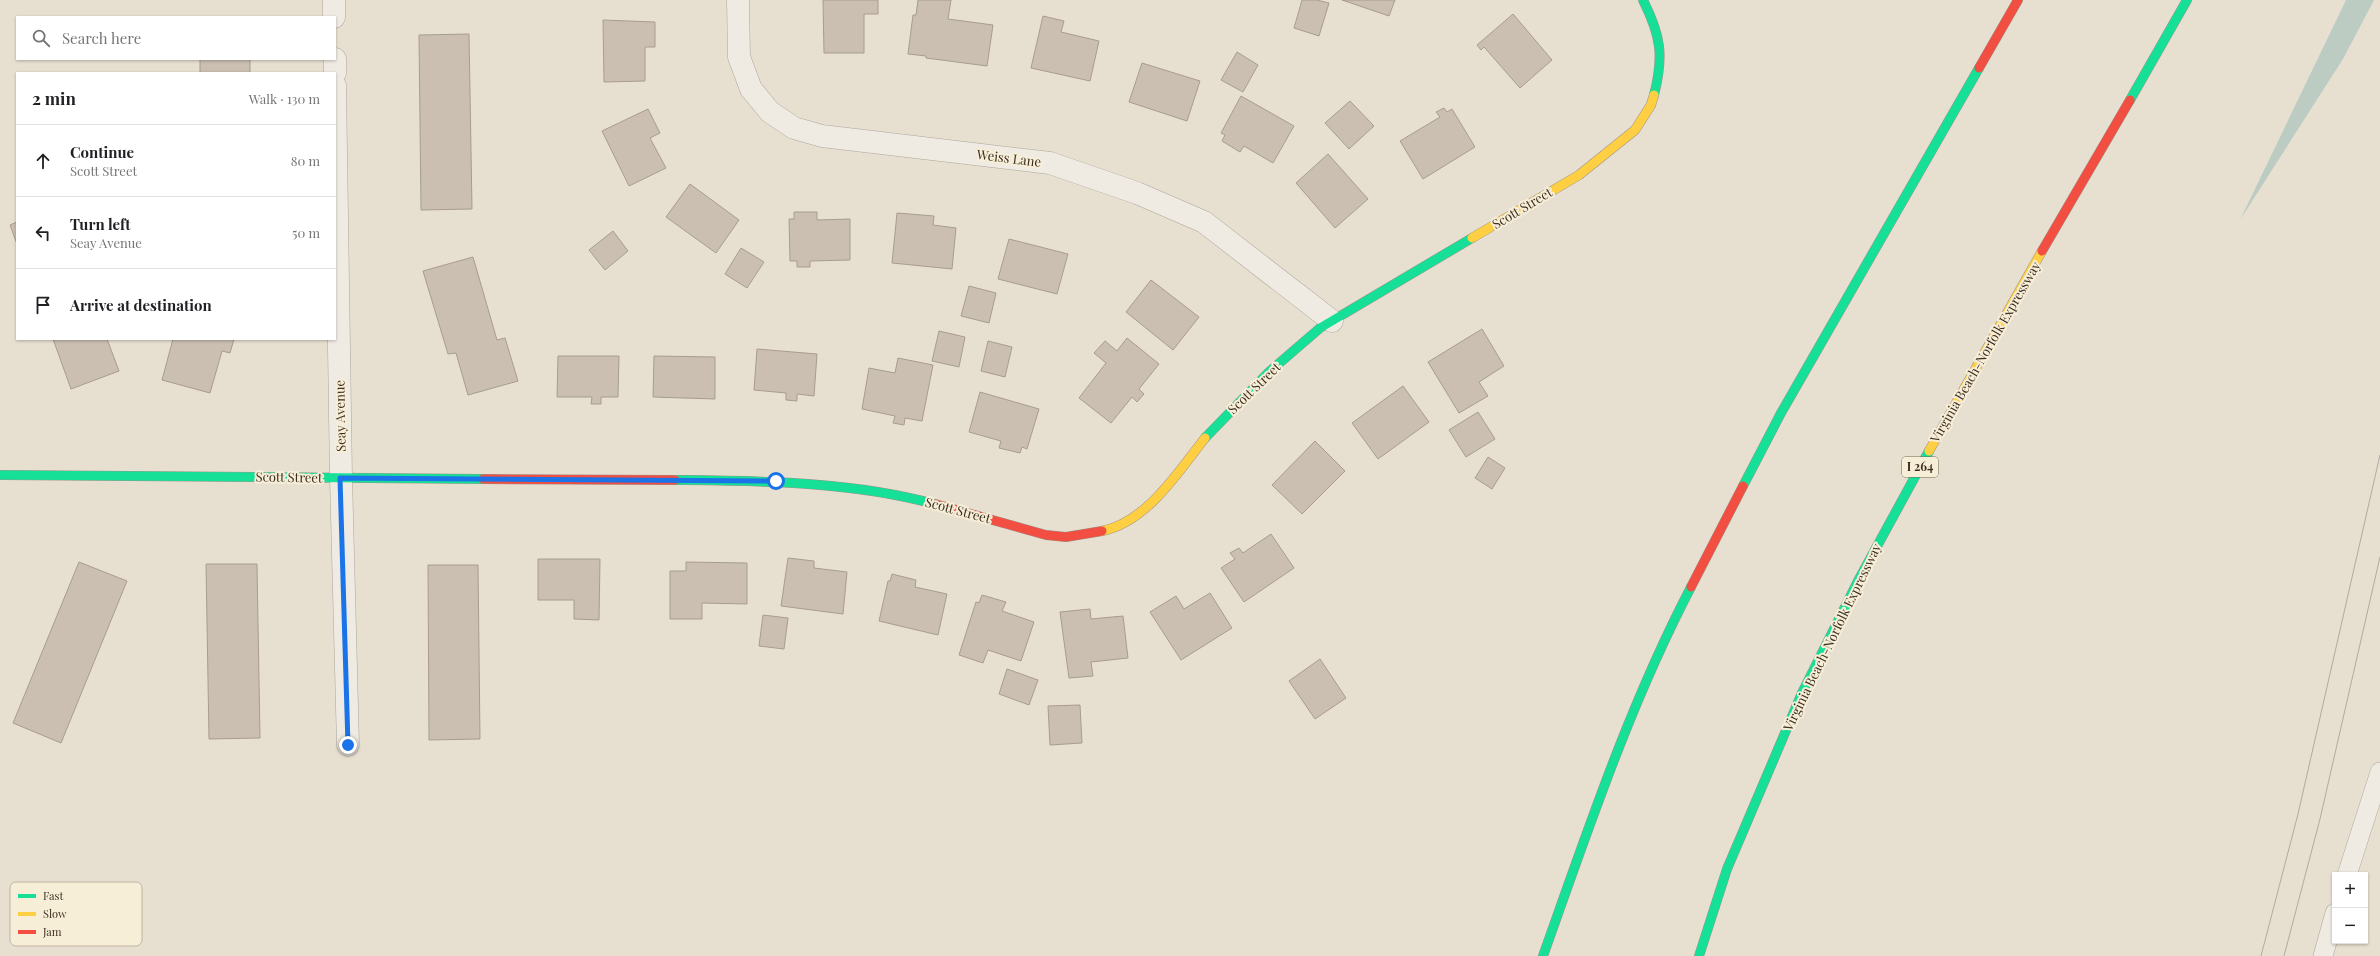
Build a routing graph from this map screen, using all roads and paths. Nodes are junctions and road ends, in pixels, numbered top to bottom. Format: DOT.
graph roads {
  1 [pos="334,0"];
  2 [pos="738,0"];
  3 [pos="1643,0"];
  4 [pos="2018,0"];
  5 [pos="2187,0"];
  6 [pos="334,16"];
  7 [pos="335,60"];
  8 [pos="335,72"];
  9 [pos="336,164"];
  10 [pos="1332,321"];
  11 [pos="0,475"];
  12 [pos="340,478"];
  13 [pos="348,745"];
  14 [pos="2380,772"];
  15 [pos="2348,872"];
  16 [pos="2332,924"];
  17 [pos="1543,956"];
  18 [pos="1699,956"];
  19 [pos="2323,956"];
  1 -- 6 [label="street"];
  2 -- 10 [label="street, Weiss Lane"];
  3 -- 10 [label="main road, Scott Street"];
  4 -- 17 [label="main road"];
  5 -- 18 [label="main road, Virginia Beach-Norfolk Expressway / I 264"];
  7 -- 8 [label="street"];
  9 -- 12 [label="street, Seay Avenue"];
  10 -- 12 [label="main road, Scott Street"];
  11 -- 12 [label="main road, Scott Street"];
  12 -- 13 [label="street, Seay Avenue"];
  14 -- 15 [label="lane"];
  16 -- 19 [label="lane"];
}
